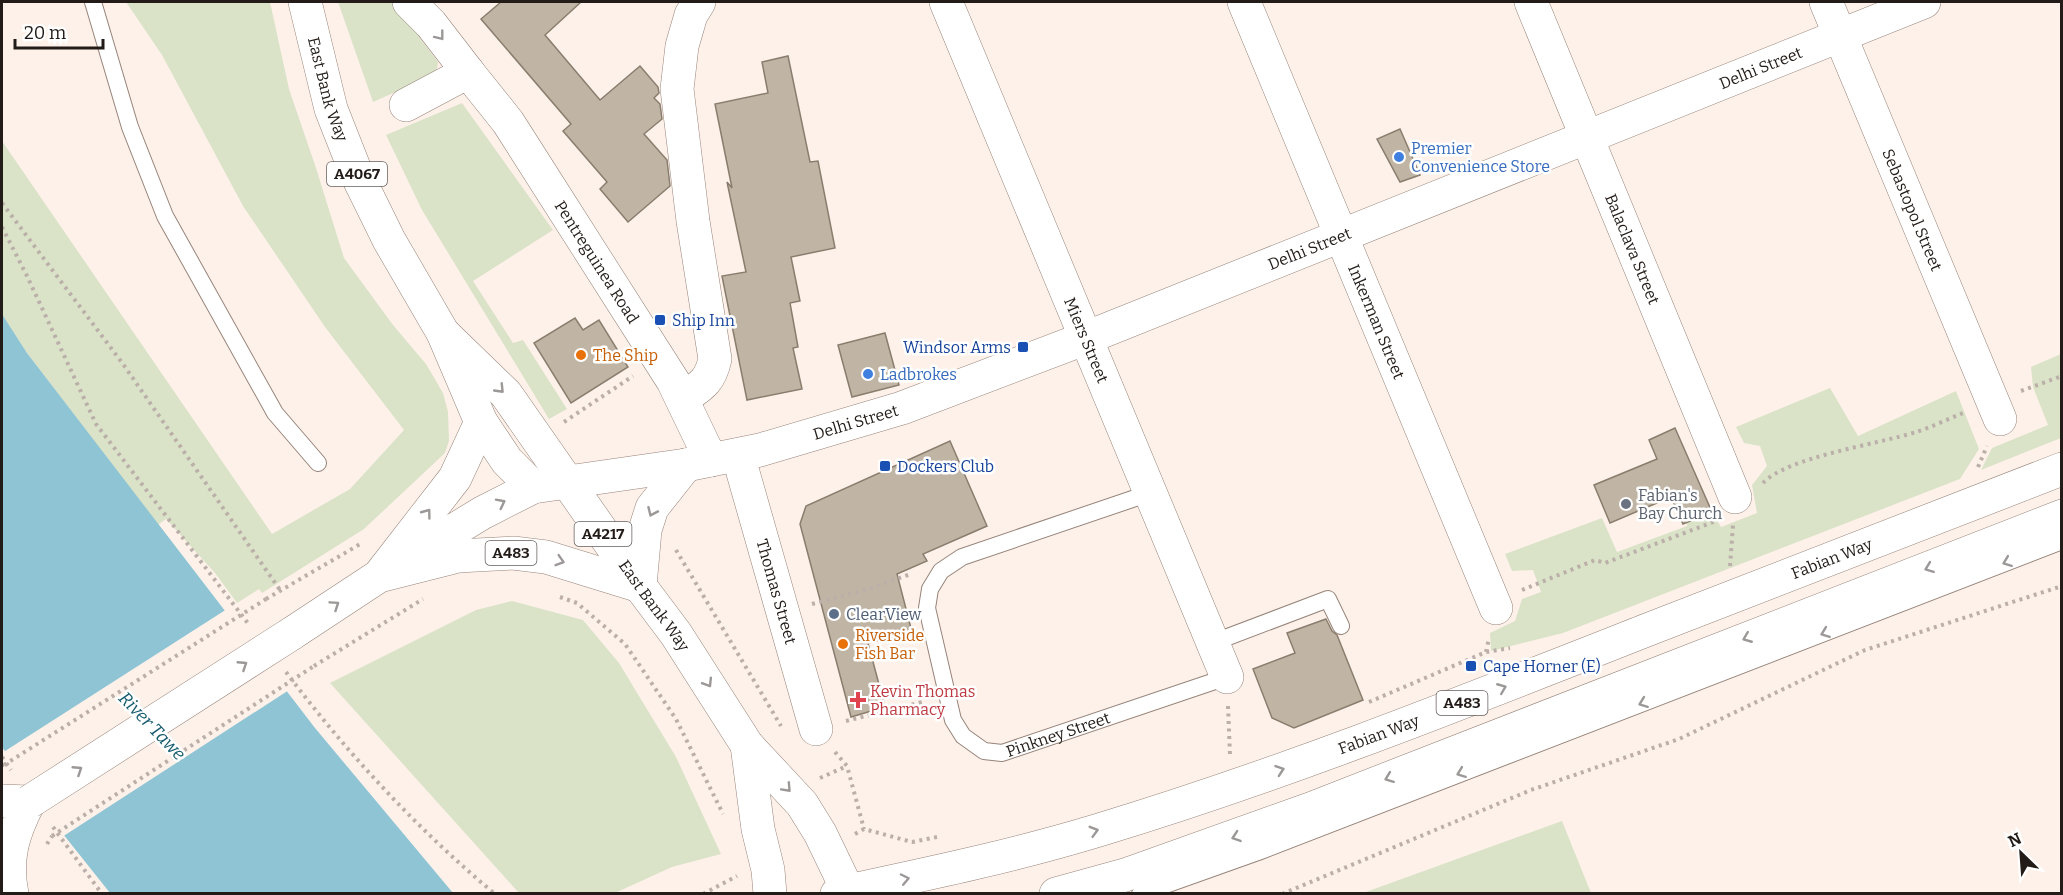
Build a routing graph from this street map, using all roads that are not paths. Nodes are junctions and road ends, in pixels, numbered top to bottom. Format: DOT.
graph roads {
  1 [pos="93,2"];
  2 [pos="305,2"];
  3 [pos="409,2"];
  4 [pos="699,2"];
  5 [pos="946,2"];
  6 [pos="1244,2"];
  7 [pos="1531,2"];
  8 [pos="1826,2"];
  9 [pos="1924,2"];
  10 [pos="1840,36"];
  11 [pos="468,72"];
  12 [pos="406,105"];
  13 [pos="1586,138"];
  14 [pos="1341,235"];
  15 [pos="443,333"];
  16 [pos="1086,338"];
  17 [pos="682,399"];
  18 [pos="1996,409"];
  19 [pos="481,422"];
  20 [pos="712,460"];
  21 [pos="318,463"];
  22 [pos="2061,469"];
  23 [pos="566,481"];
  24 [pos="533,487"];
  25 [pos="1150,493"];
  26 [pos="1742,501"];
  27 [pos="2061,516"];
  28 [pos="2061,541"];
  29 [pos="379,576"];
  30 [pos="640,586"];
  31 [pos="1495,604"];
  32 [pos="1341,627"];
  33 [pos="1212,643"];
  34 [pos="1227,677"];
  35 [pos="816,729"];
  36 [pos="747,745"];
  37 [pos="15,802"];
  38 [pos="843,892"];
  39 [pos="12,894"];
  40 [pos="770,894"];
  41 [pos="1056,894"];
  42 [pos="1140,894"];
  1 -- 21 [label="lane"];
  2 -- 15 [label="main road, East Bank Way / A4067"];
  3 -- 11 [label="main road, Pentreguinea Road, one-way"];
  4 -- 17 [label="main road"];
  5 -- 16 [label="main road, Miers Street"];
  6 -- 14 [label="main road, Inkerman Street"];
  7 -- 13 [label="main road, Balaclava Street"];
  8 -- 10 [label="main road, Sebastopol Street"];
  9 -- 10 [label="main road, Delhi Street"];
  10 -- 13 [label="main road, Delhi Street"];
  10 -- 18 [label="main road, Sebastopol Street"];
  11 -- 12 [label="main road"];
  11 -- 17 [label="main road, Pentreguinea Road"];
  13 -- 14 [label="main road, Delhi Street"];
  13 -- 26 [label="main road, Balaclava Street"];
  14 -- 16 [label="main road, Delhi Street"];
  14 -- 31 [label="main road, Inkerman Street"];
  15 -- 19 [label="main road, East Bank Way / A4067"];
  15 -- 23 [label="main road, East Bank Way / A4067, one-way"];
  16 -- 20 [label="main road, Delhi Street"];
  16 -- 25 [label="main road, Miers Street"];
  17 -- 20 [label="main road, Pentreguinea Road"];
  19 -- 24 [label="main road"];
  29 -- 19 [label="main road, one-way"];
  20 -- 23 [label="main road, Delhi Street"];
  20 -- 30 [label="main road, one-way"];
  20 -- 35 [label="main road, Thomas Street"];
  38 -- 22 [label="main road, Fabian Way / A483, one-way"];
  23 -- 24 [label="main road, Delhi Street"];
  23 -- 30 [label="main road, East Bank Way / A4217"];
  29 -- 24 [label="main road, Delhi Street, one-way"];
  25 -- 33 [label="main road, Miers Street"];
  25 -- 34 [label="lane, Pinkney Street"];
  27 -- 41 [label="main road, A483, one-way"];
  28 -- 42 [label="lane, one-way"];
  29 -- 30 [label="main road, A483, one-way"];
  37 -- 29 [label="main road, A483, one-way, bridge"];
  30 -- 36 [label="main road, East Bank Way / A483, one-way"];
  32 -- 33 [label="lane"];
  33 -- 34 [label="main road, Miers Street"];
  36 -- 38 [label="main road, East Bank Way / A483, one-way"];
  36 -- 40 [label="main road, East Bank Way / A483"];
  37 -- 39 [label="main road, A483"];
}
